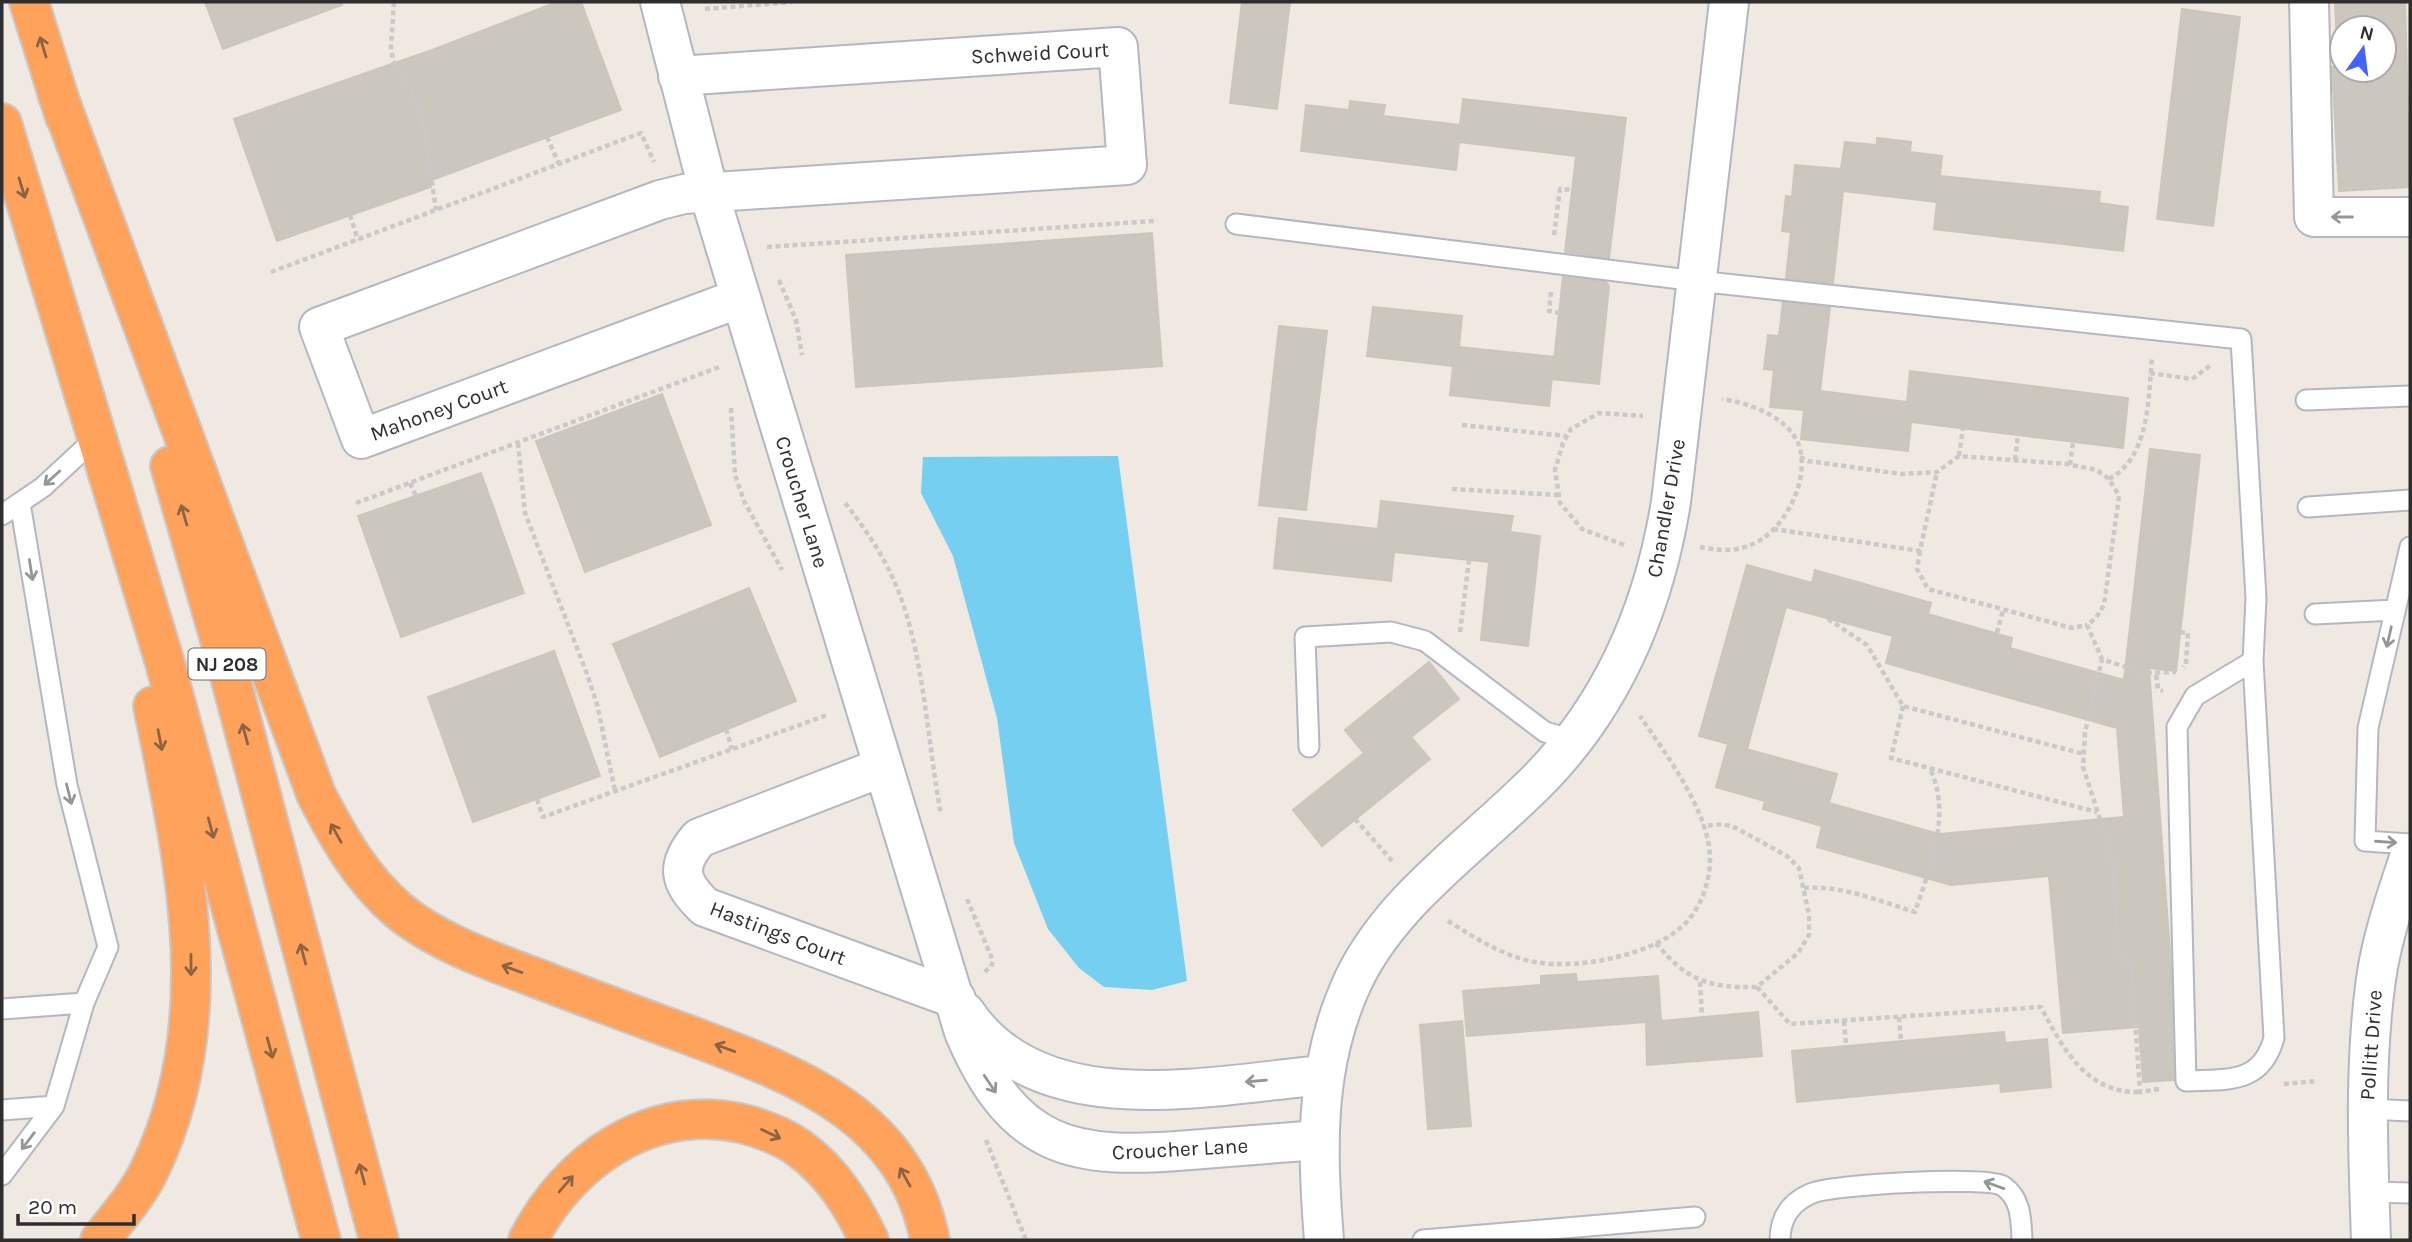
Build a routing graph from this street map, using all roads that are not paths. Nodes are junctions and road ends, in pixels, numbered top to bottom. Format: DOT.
graph roads {
  1 [pos="29,2"];
  2 [pos="660,2"];
  3 [pos="1729,2"];
  4 [pos="2309,2"];
  5 [pos="678,76"];
  6 [pos="57,93"];
  7 [pos="2,123"];
  8 [pos="709,193"];
  9 [pos="2410,217"];
  10 [pos="1236,224"];
  11 [pos="1697,281"];
  12 [pos="740,298"];
  13 [pos="2410,396"];
  14 [pos="2306,400"];
  15 [pos="101,446"];
  16 [pos="2410,500"];
  17 [pos="20,503"];
  18 [pos="2308,507"];
  19 [pos="2,515"];
  20 [pos="2410,547"];
  21 [pos="2395,610"];
  22 [pos="2315,614"];
  23 [pos="2253,661"];
  24 [pos="1573,740"];
  25 [pos="1310,747"];
  26 [pos="883,767"];
  27 [pos="2410,844"];
  28 [pos="2410,855"];
  29 [pos="956,999"];
  30 [pos="84,1003"];
  31 [pos="2,1009"];
  32 [pos="1324,1075"];
  33 [pos="54,1106"];
  34 [pos="2,1110"];
  35 [pos="2367,1110"];
  36 [pos="2410,1111"];
  37 [pos="1318,1140"];
  38 [pos="2,1175"];
  39 [pos="2370,1192"];
  40 [pos="2410,1193"];
  41 [pos="1695,1217"];
  42 [pos="930,1234"];
  43 [pos="100,1240"];
  44 [pos="321,1240"];
  45 [pos="379,1240"];
  46 [pos="528,1240"];
  47 [pos="869,1240"];
  48 [pos="1324,1240"];
  49 [pos="1423,1240"];
  50 [pos="1780,1240"];
  51 [pos="2022,1240"];
  52 [pos="2371,1240"];
  6 -- 1 [label="highway, NJ 208, one-way"];
  2 -- 5 [label="street, Croucher Lane"];
  3 -- 11 [label="street, Chandler Drive"];
  9 -- 4 [label="street, one-way"];
  5 -- 8 [label="street, Croucher Lane"];
  5 -- 8 [label="street, Schweid Court"];
  42 -- 6 [label="highway, one-way"];
  45 -- 6 [label="highway, NJ 208, one-way"];
  7 -- 15 [label="highway, NJ 208, one-way"];
  8 -- 12 [label="street, Croucher Lane"];
  8 -- 12 [label="street, Mahoney Court"];
  10 -- 11 [label="lane"];
  11 -- 23 [label="lane"];
  11 -- 24 [label="street, Chandler Drive"];
  12 -- 26 [label="street, Croucher Lane"];
  13 -- 14 [label="lane"];
  15 -- 17 [label="lane, one-way"];
  15 -- 43 [label="highway, one-way"];
  15 -- 44 [label="highway, NJ 208, one-way"];
  16 -- 18 [label="lane"];
  17 -- 19 [label="lane"];
  17 -- 30 [label="lane, one-way"];
  20 -- 21 [label="lane"];
  21 -- 22 [label="lane"];
  21 -- 27 [label="lane, one-way"];
  23 -- 23 [label="lane"];
  24 -- 25 [label="lane"];
  24 -- 32 [label="street, Chandler Drive"];
  26 -- 29 [label="street, Croucher Lane"];
  26 -- 29 [label="street, Hastings Court"];
  28 -- 35 [label="street, Pollitt Drive"];
  32 -- 29 [label="street, Croucher Lane, one-way"];
  29 -- 37 [label="street, Croucher Lane, one-way"];
  30 -- 31 [label="lane"];
  30 -- 33 [label="lane"];
  32 -- 37 [label="street, Chandler Drive"];
  33 -- 34 [label="lane"];
  33 -- 38 [label="lane, one-way"];
  35 -- 36 [label="lane"];
  35 -- 39 [label="street, Pollitt Drive"];
  37 -- 48 [label="street, Chandler Drive"];
  39 -- 40 [label="lane"];
  39 -- 52 [label="street, Pollitt Drive"];
  41 -- 49 [label="lane"];
  46 -- 47 [label="highway, one-way"];
  51 -- 50 [label="lane, one-way"];
}
